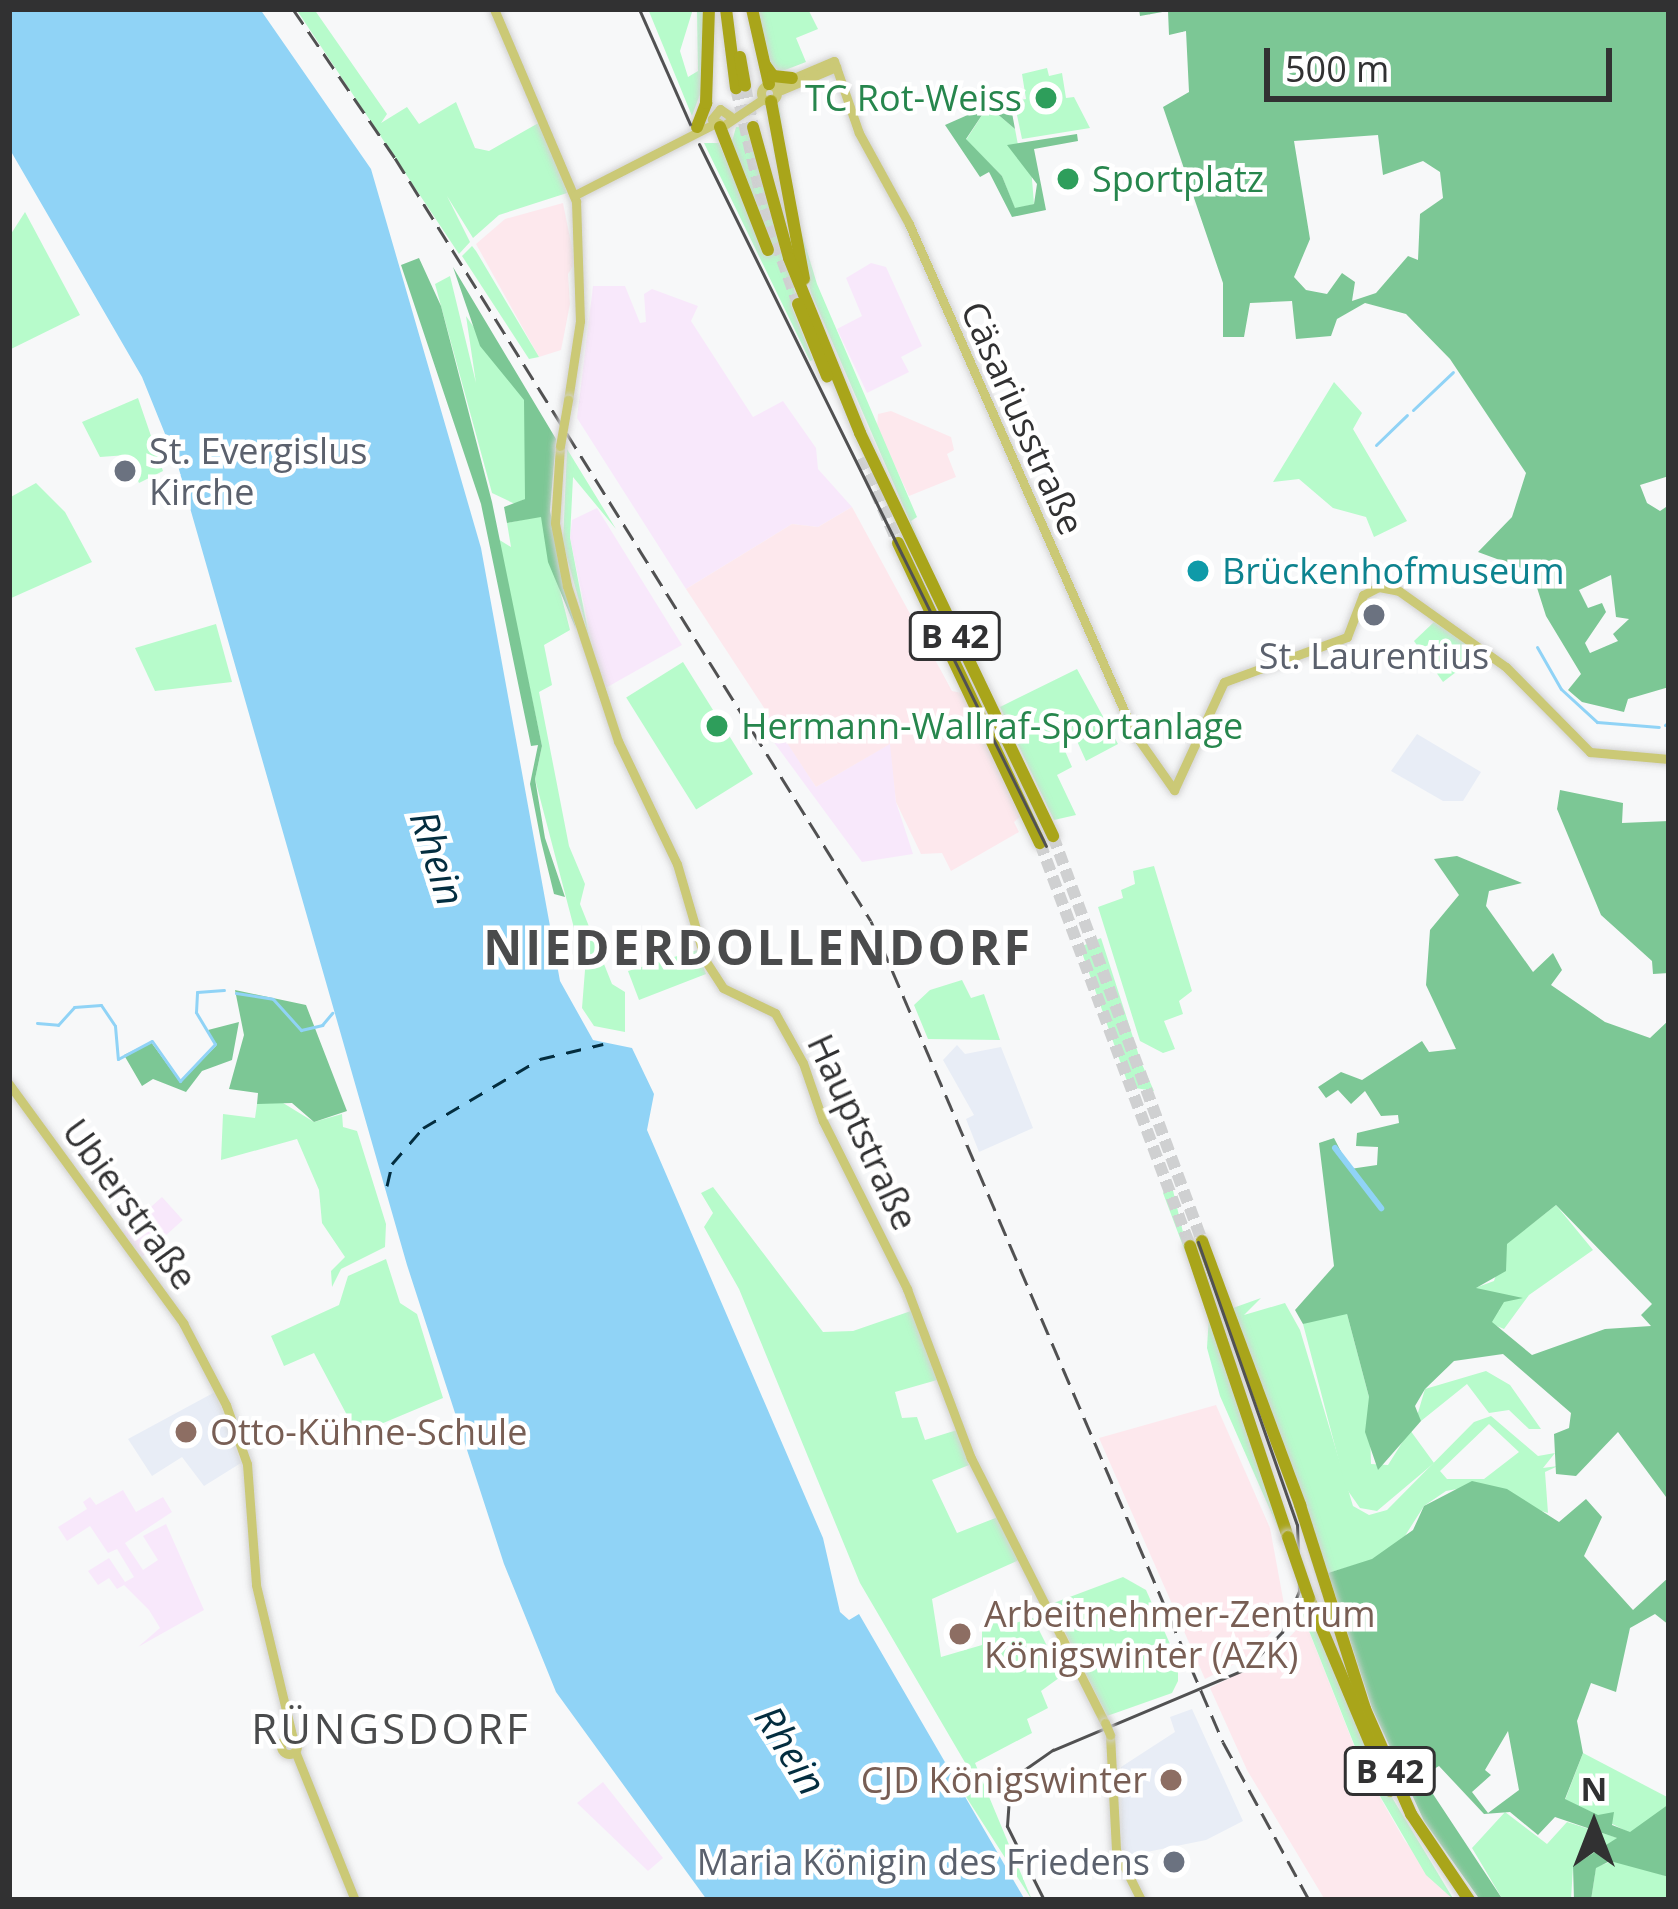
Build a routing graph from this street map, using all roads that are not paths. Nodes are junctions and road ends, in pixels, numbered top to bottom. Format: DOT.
graph roads {
  1 [pos="494,9"];
  2 [pos="709,9"];
  3 [pos="730,9"];
  4 [pos="752,9"];
  5 [pos="762,58"];
  6 [pos="835,64"];
  7 [pos="708,73"];
  8 [pos="793,77"];
  9 [pos="740,87"];
  10 [pos="769,93"];
  11 [pos="720,118"];
  12 [pos="753,127"];
  13 [pos="697,130"];
  14 [pos="728,150"];
  15 [pos="570,177"];
  16 [pos="592,187"];
  17 [pos="574,194"];
  18 [pos="580,221"];
  19 [pos="768,250"];
  20 [pos="799,305"];
  21 [pos="861,458"];
  22 [pos="898,543"];
  23 [pos="1669,759"];
  24 [pos="1180,772"];
  25 [pos="1163,777"];
  26 [pos="9,1084"];
  27 [pos="355,1900"];
  28 [pos="1141,1900"];
  29 [pos="1459,1900"];
  30 [pos="1469,1900"];
  1 -- 15 [label="main road, Hauptstraße"];
  2 -- 7 [label="highway"];
  3 -- 9 [label="highway"];
  4 -- 5 [label="highway, B 42"];
  5 -- 8 [label="highway"];
  5 -- 10 [label="highway, B 42"];
  6 -- 8 [label="main road"];
  6 -- 10 [label="main road"];
  6 -- 25 [label="main road, Cäsariusstraße"];
  7 -- 11 [label="highway"];
  7 -- 13 [label="highway"];
  8 -- 10 [label="main road"];
  10 -- 11 [label="main road"];
  10 -- 20 [label="highway, B 42"];
  11 -- 13 [label="main road"];
  11 -- 14 [label="highway"];
  12 -- 20 [label="highway, B 42"];
  13 -- 14 [label="highway"];
  13 -- 16 [label="main road"];
  14 -- 19 [label="highway"];
  15 -- 16 [label="main road"];
  15 -- 17 [label="main road, Hauptstraße"];
  16 -- 17 [label="main road"];
  16 -- 18 [label="main road"];
  17 -- 18 [label="main road, Hauptstraße"];
  18 -- 28 [label="main road, Hauptstraße, bridge"];
  20 -- 21 [label="highway, B 42"];
  20 -- 22 [label="highway, B 42"];
  23 -- 24 [label="main road"];
  24 -- 25 [label="main road"];
  24 -- 25 [label="main road, Cäsariusstraße"];
  26 -- 27 [label="main road, Ubierstraße"];
  29 -- 30 [label="highway, B 42, bridge"];
}
